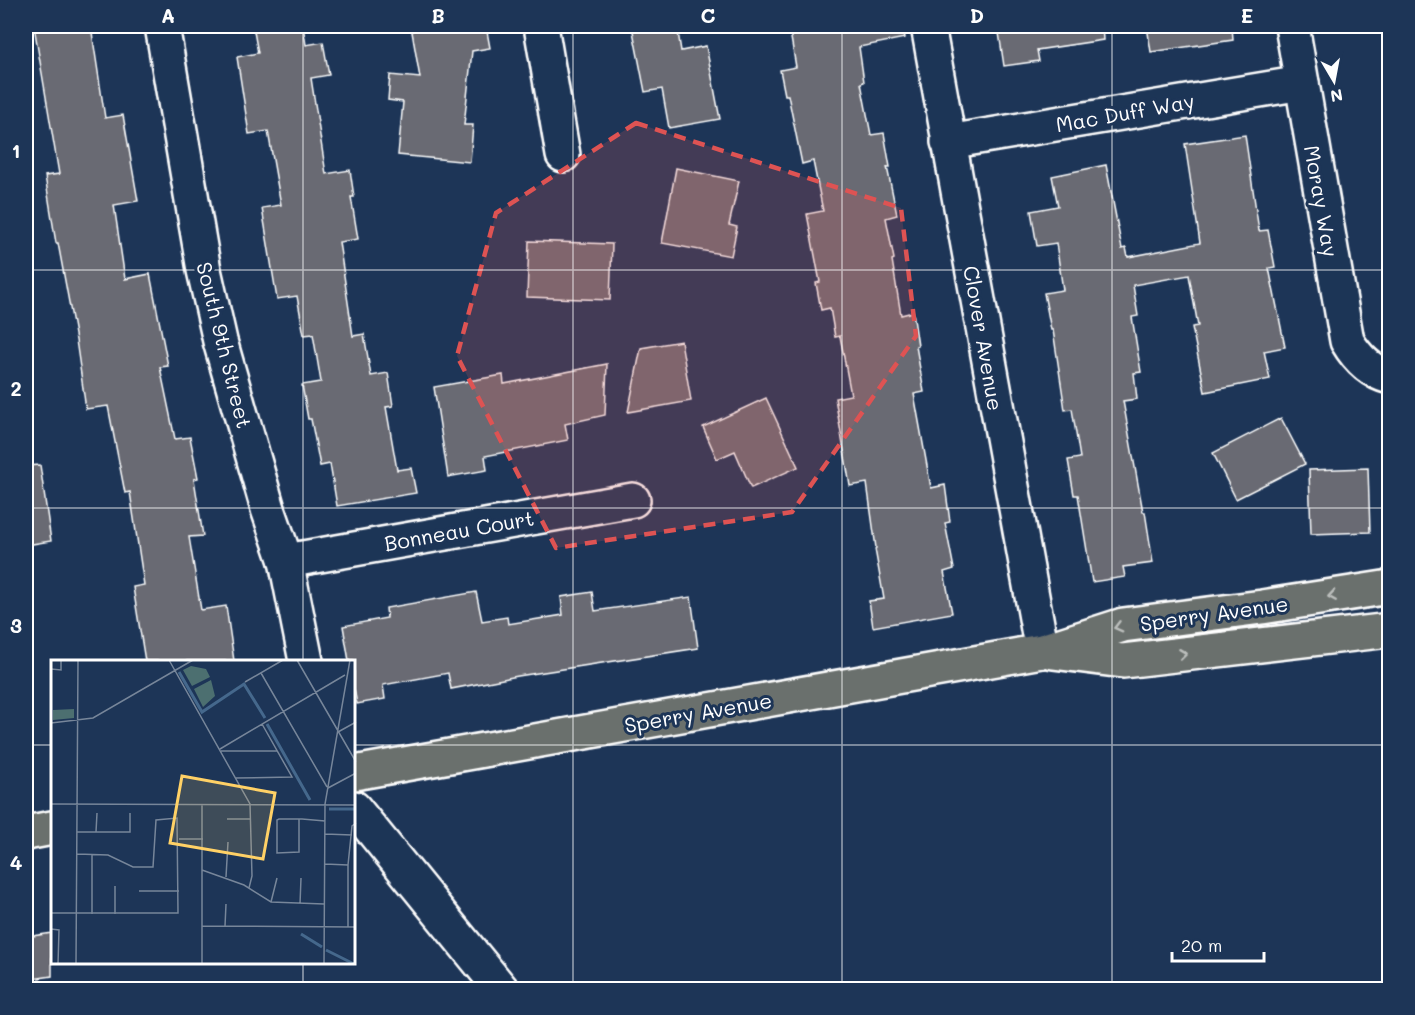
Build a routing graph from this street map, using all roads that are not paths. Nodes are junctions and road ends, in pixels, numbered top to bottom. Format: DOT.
graph roads {
  1 [pos="162,26"];
  2 [pos="541,26"];
  3 [pos="928,26"];
  4 [pos="1292,26"];
  5 [pos="1302,83"];
  6 [pos="948,142"];
  7 [pos="564,154"];
  8 [pos="1379,373"];
  9 [pos="633,500"];
  10 [pos="286,561"];
  11 [pos="1389,587"];
  12 [pos="1389,630"];
  13 [pos="1042,651"];
  14 [pos="306,660"];
  15 [pos="356,773"];
  16 [pos="356,810"];
  17 [pos="51,828"];
  18 [pos="26,833"];
  19 [pos="502,990"];
  1 -- 10 [label="street, South 9th Street"];
  2 -- 7 [label="street"];
  3 -- 6 [label="street, Clover Avenue"];
  4 -- 5 [label="street, Moray Way"];
  5 -- 6 [label="street, Mac Duff Way"];
  5 -- 8 [label="street, Moray Way"];
  6 -- 13 [label="street, Clover Avenue"];
  9 -- 10 [label="street, Bonneau Court"];
  10 -- 14 [label="street, South 9th Street"];
  11 -- 13 [label="main road, Sperry Avenue, one-way"];
  13 -- 12 [label="main road, Sperry Avenue, one-way"];
  13 -- 15 [label="main road, Sperry Avenue"];
  16 -- 19 [label="street"];
  17 -- 18 [label="main road"];
}
